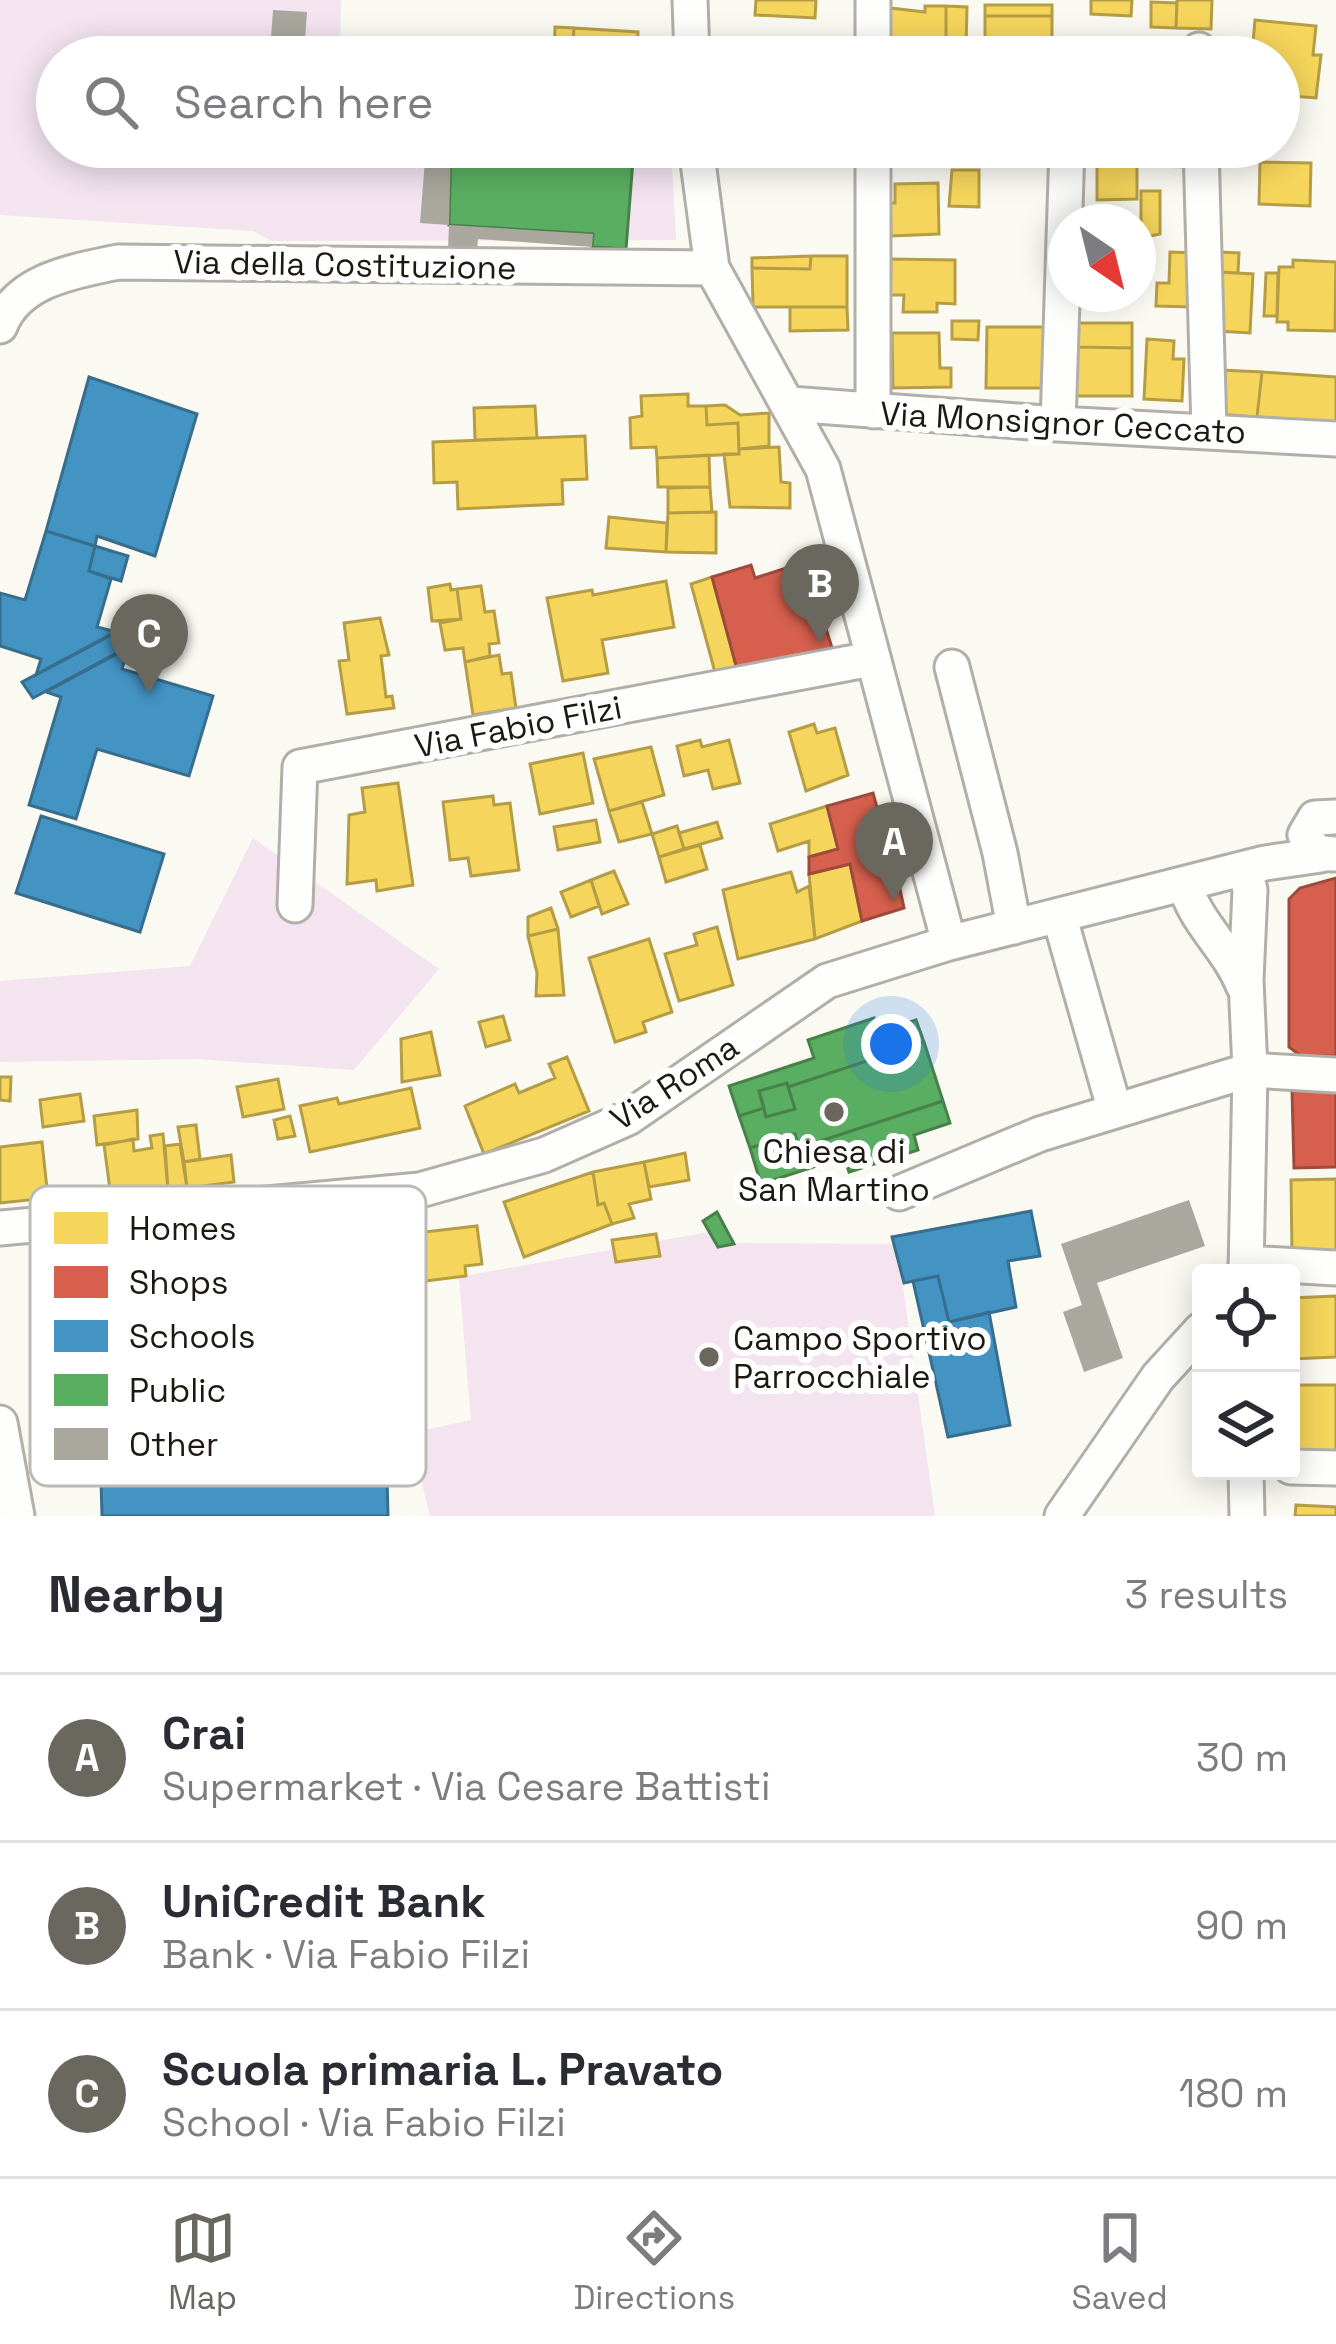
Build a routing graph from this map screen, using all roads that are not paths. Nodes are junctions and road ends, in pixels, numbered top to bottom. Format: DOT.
graph roads {
  1 [pos="674,0"];
  2 [pos="690,0"];
  3 [pos="874,0"];
  4 [pos="691,36"];
  5 [pos="873,36"];
  6 [pos="699,168"];
  7 [pos="873,168"];
  8 [pos="1066,168"];
  9 [pos="1202,168"];
  10 [pos="712,268"];
  11 [pos="0,326"];
  12 [pos="790,404"];
  13 [pos="873,411"];
  14 [pos="1058,424"];
  15 [pos="1208,431"];
  16 [pos="1336,439"];
  17 [pos="871,659"];
  18 [pos="952,667"];
  19 [pos="1336,785"];
  20 [pos="1326,840"];
  21 [pos="1251,867"];
  22 [pos="1185,884"];
  23 [pos="295,905"];
  24 [pos="1059,915"];
  25 [pos="1015,927"];
  26 [pos="949,943"];
  27 [pos="1247,996"];
  28 [pos="1250,1070"];
  29 [pos="1336,1075"];
  30 [pos="1115,1111"];
  31 [pos="426,1188"];
  32 [pos="899,1193"];
  33 [pos="30,1225"];
  34 [pos="0,1228"];
  35 [pos="1246,1264"];
  36 [pos="1300,1268"];
  37 [pos="1336,1268"];
  38 [pos="1192,1340"];
  39 [pos="0,1423"];
  40 [pos="1300,1467"];
  41 [pos="1336,1468"];
  42 [pos="1246,1480"];
  43 [pos="16,1516"];
  44 [pos="1062,1516"];
  45 [pos="1247,1516"];
  1 -- 2 [label="street"];
  2 -- 4 [label="street"];
  3 -- 5 [label="street"];
  6 -- 10 [label="street"];
  7 -- 13 [label="street"];
  8 -- 14 [label="street"];
  9 -- 15 [label="street"];
  10 -- 11 [label="street, Via della Costituzione"];
  10 -- 12 [label="street"];
  12 -- 13 [label="street, Via Monsignor Ceccato"];
  12 -- 17 [label="street"];
  13 -- 14 [label="street, Via Monsignor Ceccato"];
  14 -- 15 [label="street, Via Monsignor Ceccato"];
  15 -- 16 [label="street, Via Monsignor Ceccato"];
  17 -- 23 [label="street, Via Fabio Filzi"];
  17 -- 26 [label="street"];
  18 -- 25 [label="street"];
  19 -- 20 [label="street"];
  20 -- 21 [label="street, Via Roma"];
  21 -- 22 [label="street, Via Roma"];
  21 -- 27 [label="street"];
  22 -- 24 [label="street, Via Roma"];
  22 -- 27 [label="street"];
  24 -- 25 [label="street, Via Roma"];
  24 -- 30 [label="street"];
  25 -- 26 [label="street, Via Roma"];
  26 -- 31 [label="street, Via Roma"];
  27 -- 28 [label="street"];
  28 -- 29 [label="street"];
  28 -- 30 [label="street"];
  28 -- 35 [label="street"];
  30 -- 32 [label="street"];
  33 -- 34 [label="street, Via Roma"];
  36 -- 37 [label="street"];
  38 -- 44 [label="street"];
  39 -- 43 [label="street"];
  40 -- 41 [label="street"];
  42 -- 45 [label="street"];
}
